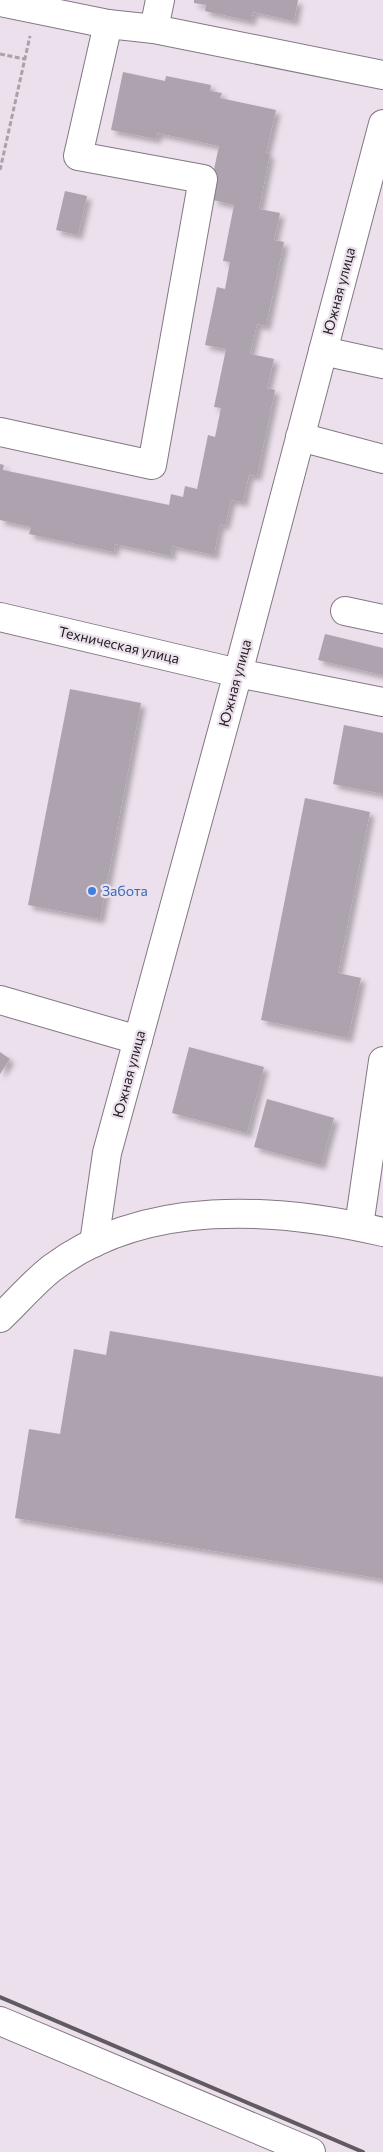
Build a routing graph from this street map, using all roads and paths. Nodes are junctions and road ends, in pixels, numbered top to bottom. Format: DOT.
graph roads {
  1 [pos="160,0"];
  2 [pos="0,2"];
  3 [pos="36,10"];
  4 [pos="108,24"];
  5 [pos="154,29"];
  6 [pos="0,54"];
  7 [pos="25,60"];
  8 [pos="383,75"];
  9 [pos="383,124"];
  10 [pos="0,170"];
  11 [pos="372,208"];
  12 [pos="323,351"];
  13 [pos="383,364"];
  14 [pos="0,432"];
  15 [pos="300,437"];
  16 [pos="383,459"];
  17 [pos="344,611"];
  18 [pos="0,617"];
  19 [pos="383,619"];
  20 [pos="238,673"];
  21 [pos="383,702"];
  22 [pos="0,1000"];
  23 [pos="138,1040"];
  24 [pos="383,1061"];
  25 [pos="371,1229"];
  26 [pos="94,1243"];
  27 [pos="0,1318"];
  28 [pos="0,2021"];
  29 [pos="311,2152"];
  1 -- 5 [label="street"];
  2 -- 3 [label="street"];
  3 -- 4 [label="street"];
  3 -- 7 [label="path"];
  4 -- 5 [label="street"];
  4 -- 14 [label="street"];
  5 -- 8 [label="street"];
  6 -- 7 [label="path"];
  7 -- 10 [label="path"];
  9 -- 11 [label="street, Южная улица"];
  11 -- 12 [label="street, Южная улица"];
  12 -- 13 [label="street"];
  12 -- 15 [label="street, Южная улица"];
  15 -- 16 [label="street"];
  15 -- 20 [label="street, Южная улица"];
  17 -- 19 [label="street"];
  18 -- 20 [label="street, Техническая улица"];
  20 -- 21 [label="street, Техническая улица"];
  20 -- 23 [label="street, Южная улица"];
  22 -- 23 [label="street"];
  23 -- 26 [label="street, Южная улица"];
  24 -- 25 [label="street"];
  25 -- 26 [label="street"];
  26 -- 27 [label="street"];
  28 -- 29 [label="street"];
}
